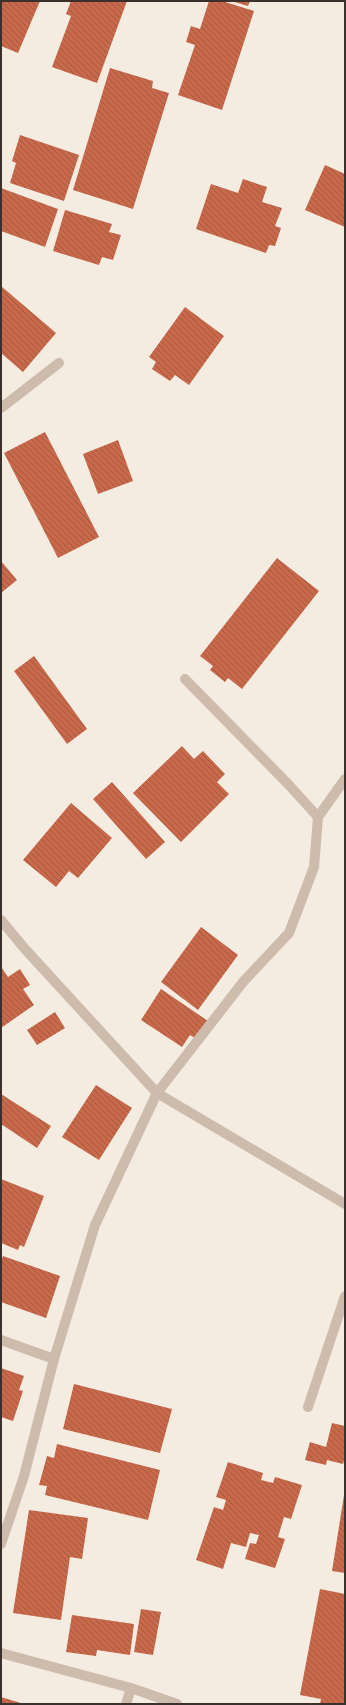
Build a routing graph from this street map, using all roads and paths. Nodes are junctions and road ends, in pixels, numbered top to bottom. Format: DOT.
graph roads {
  1 [pos="59,363"];
  2 [pos="1,408"];
  3 [pos="185,679"];
  4 [pos="345,780"];
  5 [pos="318,817"];
  6 [pos="1,920"];
  7 [pos="157,1093"];
  8 [pos="345,1204"];
  9 [pos="345,1296"];
  10 [pos="1,1340"];
  11 [pos="54,1359"];
  12 [pos="308,1407"];
  13 [pos="1,1544"];
  14 [pos="1,1653"];
  15 [pos="131,1688"];
  16 [pos="126,1704"];
  17 [pos="177,1704"];
  1 -- 2 [label="street"];
  3 -- 5 [label="street"];
  4 -- 5 [label="street"];
  5 -- 7 [label="street"];
  6 -- 7 [label="street"];
  7 -- 8 [label="street"];
  7 -- 11 [label="street"];
  9 -- 12 [label="street"];
  10 -- 11 [label="street"];
  11 -- 13 [label="street"];
  14 -- 15 [label="street"];
  15 -- 16 [label="street"];
  15 -- 17 [label="street"];
}
